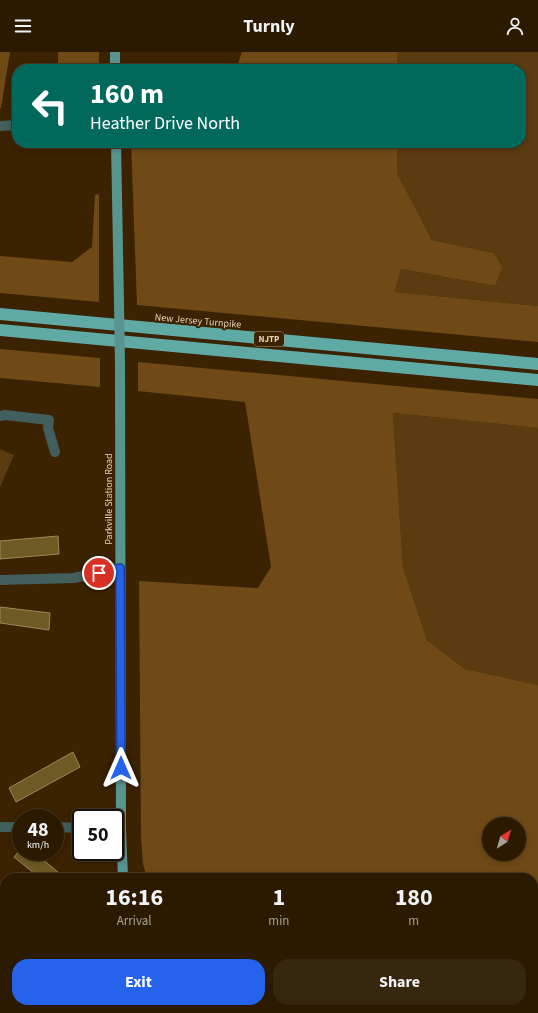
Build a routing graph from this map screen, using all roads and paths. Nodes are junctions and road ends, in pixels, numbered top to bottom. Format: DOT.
graph roads {
  1 [pos="115,52"];
  2 [pos="115,64"];
  3 [pos="12,125"];
  4 [pos="0,126"];
  5 [pos="116,148"];
  6 [pos="0,314"];
  7 [pos="0,330"];
  8 [pos="538,364"];
  9 [pos="538,380"];
  10 [pos="0,416"];
  11 [pos="55,452"];
  12 [pos="120,568"];
  13 [pos="0,580"];
  14 [pos="118,809"];
  15 [pos="0,827"];
  16 [pos="12,827"];
  17 [pos="121,861"];
  18 [pos="122,873"];
  1 -- 2 [label="main road"];
  3 -- 4 [label="street"];
  5 -- 12 [label="main road, Parkville Station Road, bridge"];
  6 -- 8 [label="highway, New Jersey Turnpike / NJTP"];
  7 -- 9 [label="highway, NJTP"];
  10 -- 11 [label="street"];
  12 -- 13 [label="street"];
  12 -- 14 [label="main road, Parkville Station Road"];
  15 -- 16 [label="street"];
  17 -- 18 [label="main road, Parkville Station Road"];
}
